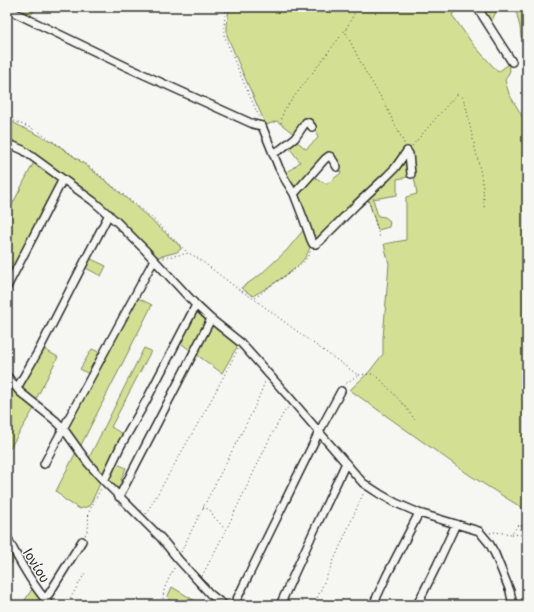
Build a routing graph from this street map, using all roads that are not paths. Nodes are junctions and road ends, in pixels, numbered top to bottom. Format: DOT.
graph roads {
  1 [pos="477,7"];
  2 [pos="7,9"];
  3 [pos="512,62"];
  4 [pos="312,127"];
  5 [pos="7,143"];
  6 [pos="274,153"];
  7 [pos="336,167"];
  8 [pos="411,174"];
  9 [pos="63,179"];
  10 [pos="294,194"];
  11 [pos="109,214"];
  12 [pos="154,260"];
  13 [pos="7,287"];
  14 [pos="196,305"];
  15 [pos="211,319"];
  16 [pos="7,376"];
  17 [pos="17,388"];
  18 [pos="341,391"];
  19 [pos="63,428"];
  20 [pos="319,432"];
  21 [pos="346,463"];
  22 [pos="44,464"];
  23 [pos="104,481"];
  24 [pos="119,497"];
  25 [pos="419,513"];
  26 [pos="456,524"];
  27 [pos="7,537"];
  28 [pos="82,540"];
  29 [pos="46,603"];
  30 [pos="224,605"];
  31 [pos="234,605"];
  32 [pos="280,605"];
  33 [pos="373,605"];
  34 [pos="417,605"];
  35 [pos="511,605"];
  1 -- 3 [label="street"];
  2 -- 6 [label="street"];
  4 -- 6 [label="street"];
  5 -- 9 [label="street"];
  6 -- 10 [label="street"];
  7 -- 10 [label="street"];
  8 -- 10 [label="street"];
  9 -- 11 [label="street"];
  9 -- 13 [label="street"];
  11 -- 12 [label="street"];
  11 -- 17 [label="street"];
  12 -- 14 [label="street"];
  12 -- 19 [label="street"];
  14 -- 15 [label="street"];
  14 -- 23 [label="street"];
  15 -- 20 [label="street"];
  15 -- 24 [label="street"];
  16 -- 17 [label="street"];
  17 -- 19 [label="street"];
  18 -- 20 [label="street"];
  19 -- 22 [label="street"];
  19 -- 23 [label="street"];
  20 -- 21 [label="street"];
  20 -- 31 [label="street"];
  21 -- 25 [label="street"];
  21 -- 32 [label="street"];
  23 -- 24 [label="street"];
  24 -- 30 [label="street"];
  25 -- 26 [label="street"];
  25 -- 33 [label="street"];
  26 -- 34 [label="street"];
  26 -- 35 [label="street"];
  27 -- 29 [label="street, Ιονίου"];
  28 -- 29 [label="street"];
}
